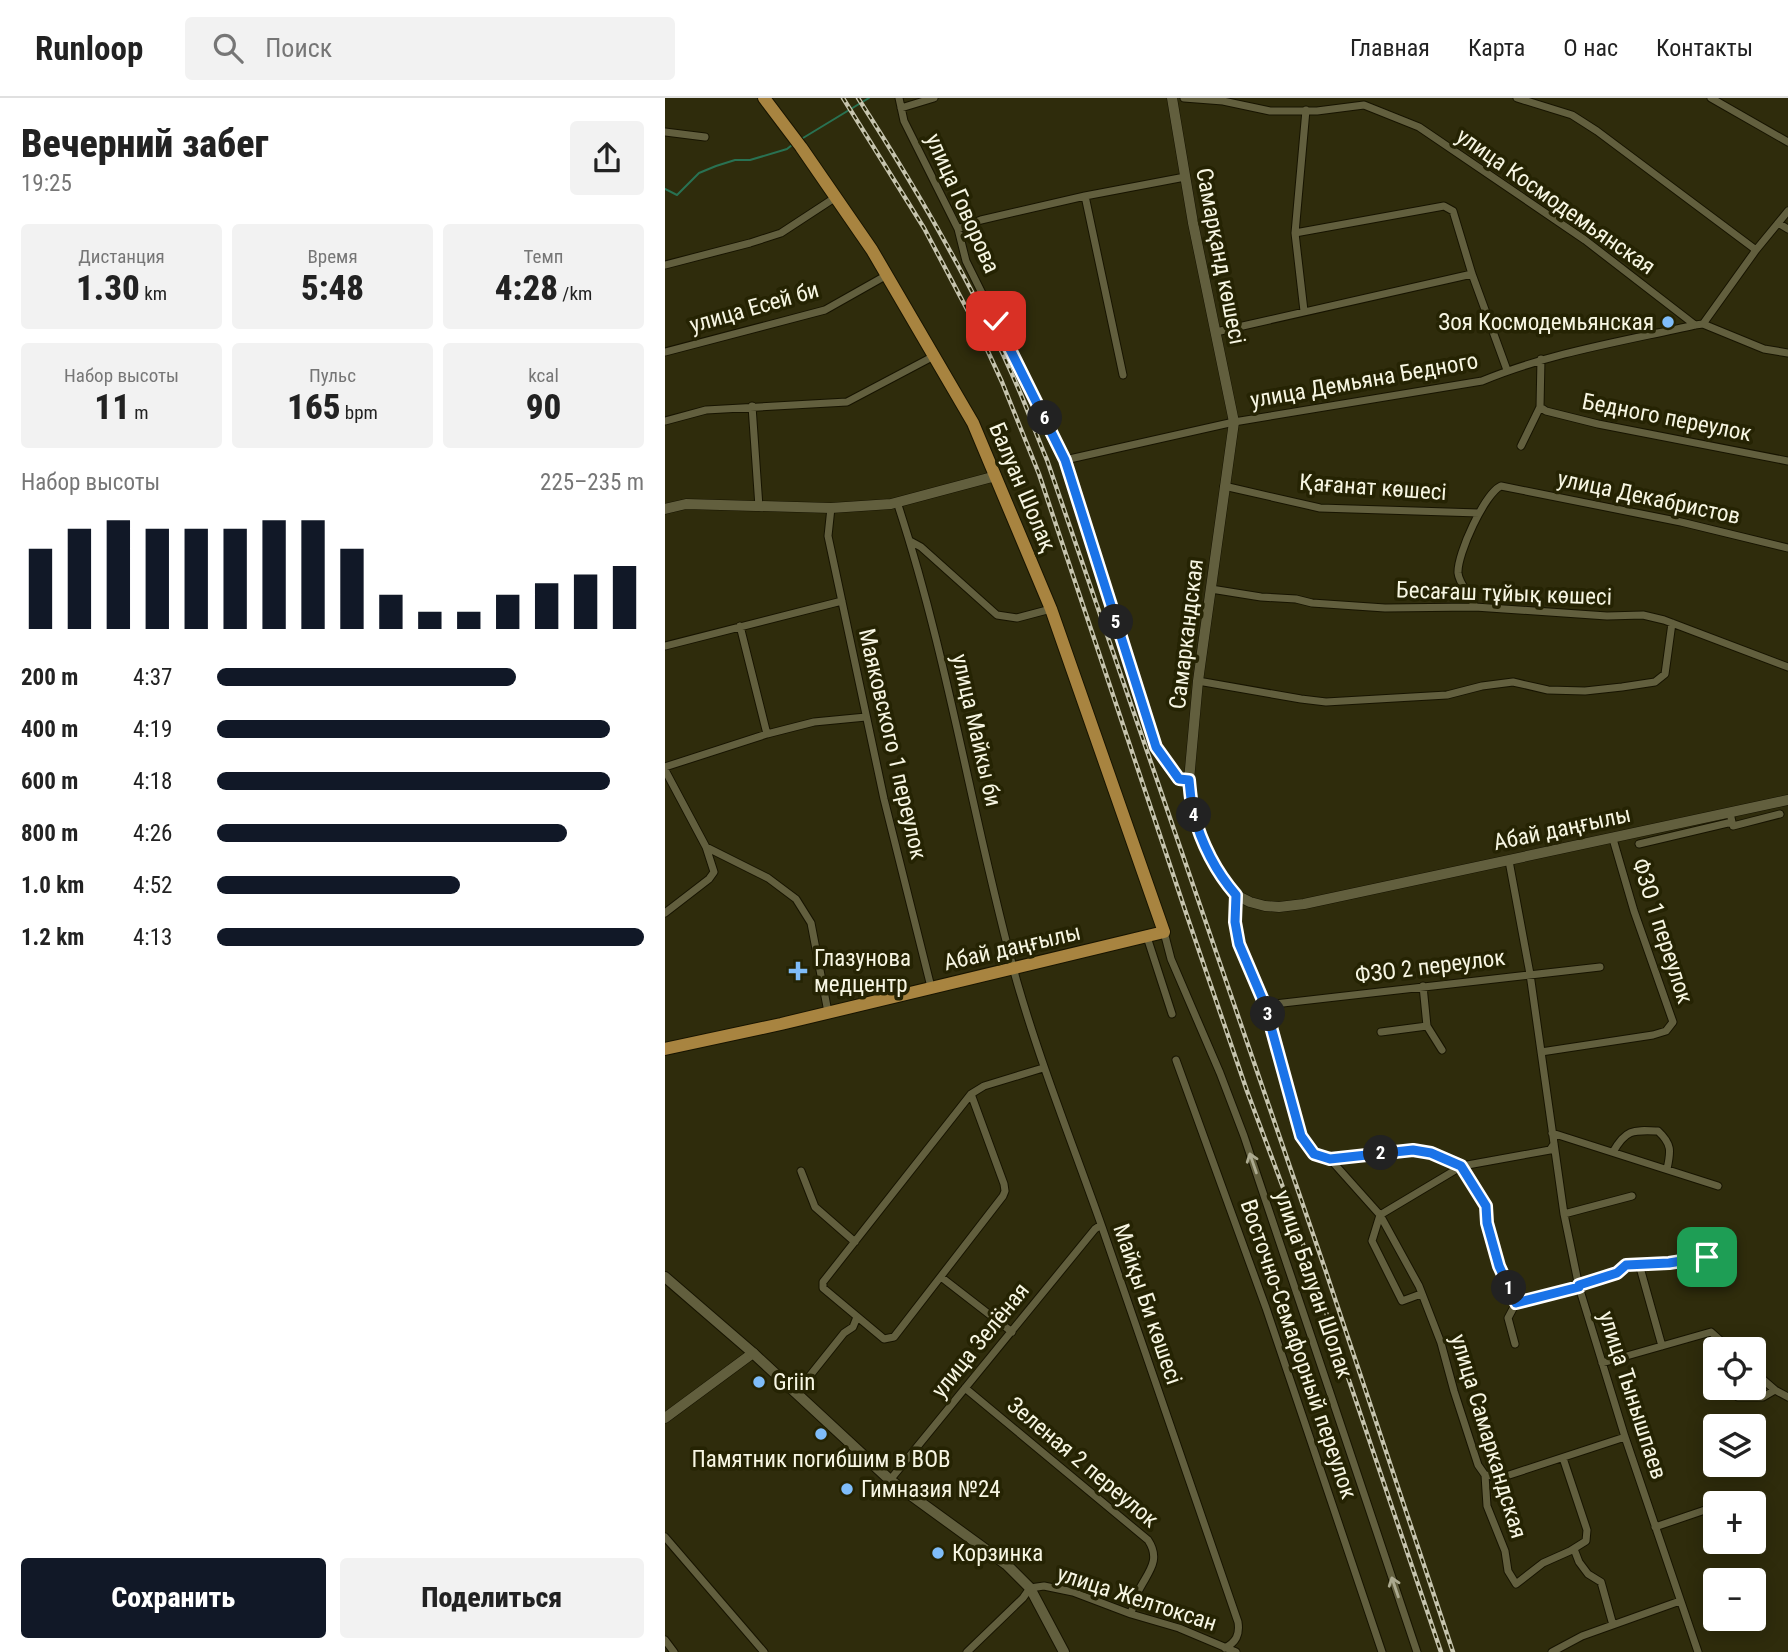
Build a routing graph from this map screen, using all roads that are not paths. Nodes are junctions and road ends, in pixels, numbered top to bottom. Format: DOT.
graph roads {
  1 [pos="764,98"];
  2 [pos="899,98"];
  3 [pos="934,98"];
  4 [pos="1172,98"];
  5 [pos="1185,98"];
  6 [pos="1372,98"];
  7 [pos="1517,98"];
  8 [pos="1711,98"];
  9 [pos="1364,105"];
  10 [pos="901,108"];
  11 [pos="1306,110"];
  12 [pos="665,132"];
  13 [pos="705,137"];
  14 [pos="1788,142"];
  15 [pos="1185,177"];
  16 [pos="1086,196"];
  17 [pos="836,197"];
  18 [pos="1788,211"];
  19 [pos="1778,223"];
  20 [pos="958,229"];
  21 [pos="1788,229"];
  22 [pos="1295,233"];
  23 [pos="1756,250"];
  24 [pos="665,265"];
  25 [pos="1472,274"];
  26 [pos="887,275"];
  27 [pos="1304,311"];
  28 [pos="1699,324"];
  29 [pos="1216,332"];
  30 [pos="665,352"];
  31 [pos="1788,353"];
  32 [pos="935,356"];
  33 [pos="1541,359"];
  34 [pos="1507,370"];
  35 [pos="1123,375"];
  36 [pos="752,406"];
  37 [pos="1540,407"];
  38 [pos="665,421"];
  39 [pos="1234,422"];
  40 [pos="1521,446"];
  41 [pos="1065,460"];
  42 [pos="1788,461"];
  43 [pos="996,476"];
  44 [pos="1224,486"];
  45 [pos="897,502"];
  46 [pos="759,507"];
  47 [pos="831,508"];
  48 [pos="665,509"];
  49 [pos="1479,513"];
  50 [pos="910,541"];
  51 [pos="1788,548"];
  52 [pos="1211,589"];
  53 [pos="842,601"];
  54 [pos="1475,607"];
  55 [pos="1051,609"];
  56 [pos="1672,623"];
  57 [pos="740,626"];
  58 [pos="665,646"];
  59 [pos="1788,667"];
  60 [pos="1198,681"];
  61 [pos="866,716"];
  62 [pos="767,734"];
  63 [pos="665,768"];
  64 [pos="1189,780"];
  65 [pos="1788,800"];
  66 [pos="1780,814"];
  67 [pos="1731,818"];
  68 [pos="1613,839"];
  69 [pos="1639,845"];
  70 [pos="706,847"];
  71 [pos="1509,861"];
  72 [pos="1236,895"];
  73 [pos="665,913"];
  74 [pos="1164,932"];
  75 [pos="1147,937"];
  76 [pos="1600,967"];
  77 [pos="1014,968"];
  78 [pos="1530,974"];
  79 [pos="1423,986"];
  80 [pos="931,987"];
  81 [pos="1265,1005"];
  82 [pos="828,1012"];
  83 [pos="1172,1014"];
  84 [pos="1427,1026"];
  85 [pos="1381,1032"];
  86 [pos="665,1049"];
  87 [pos="1442,1051"];
  88 [pos="1541,1052"];
  89 [pos="1176,1060"];
  90 [pos="1043,1068"];
  91 [pos="971,1094"];
  92 [pos="1552,1133"];
  93 [pos="1554,1144"];
  94 [pos="1613,1152"];
  95 [pos="1330,1159"];
  96 [pos="1461,1166"];
  97 [pos="1667,1169"];
  98 [pos="801,1171"];
  99 [pos="1718,1185"];
  100 [pos="1632,1196"];
  101 [pos="1564,1214"];
  102 [pos="1380,1215"];
  103 [pos="1101,1225"];
  104 [pos="855,1242"];
  105 [pos="1707,1257"];
  106 [pos="1639,1264"];
  107 [pos="665,1277"];
  108 [pos="941,1277"];
  109 [pos="1579,1286"];
  110 [pos="1421,1294"];
  111 [pos="1516,1303"];
  112 [pos="857,1317"];
  113 [pos="1011,1332"];
  114 [pos="1717,1337"];
  115 [pos="1515,1344"];
  116 [pos="1662,1346"];
  117 [pos="753,1353"];
  118 [pos="1602,1363"];
  119 [pos="1766,1382"];
  120 [pos="965,1388"];
  121 [pos="1775,1390"];
  122 [pos="796,1393"];
  123 [pos="1766,1394"];
  124 [pos="1788,1397"];
  125 [pos="665,1419"];
  126 [pos="1625,1437"];
  127 [pos="1563,1458"];
  128 [pos="1485,1475"];
  129 [pos="890,1480"];
  130 [pos="1703,1511"];
  131 [pos="1655,1527"];
  132 [pos="665,1537"];
  133 [pos="1574,1549"];
  134 [pos="1030,1588"];
  135 [pos="1680,1601"];
  136 [pos="1131,1614"];
  137 [pos="1613,1625"];
  138 [pos="665,1640"];
  139 [pos="1225,1648"];
  140 [pos="674,1652"];
  141 [pos="764,1652"];
  142 [pos="967,1652"];
  143 [pos="1064,1652"];
  144 [pos="1236,1652"];
  145 [pos="1382,1652"];
  146 [pos="1417,1652"];
  147 [pos="1552,1652"];
  148 [pos="1698,1652"];
  1 -- 17 [label="main road, Балуан Шолақ"];
  2 -- 10 [label="street, улица Говорова"];
  3 -- 10 [label="street"];
  4 -- 15 [label="street, Самарқанд көшесі"];
  5 -- 11 [label="street, улица Космодемьянская"];
  6 -- 9 [label="street"];
  7 -- 23 [label="street"];
  8 -- 14 [label="street"];
  9 -- 11 [label="street, улица Космодемьянская"];
  9 -- 28 [label="street, улица Космодемьянская"];
  10 -- 20 [label="street, улица Говорова"];
  11 -- 22 [label="street"];
  12 -- 13 [label="street"];
  15 -- 16 [label="street"];
  15 -- 29 [label="street, Самарқанд көшесі"];
  16 -- 20 [label="street"];
  16 -- 35 [label="street"];
  17 -- 24 [label="street"];
  17 -- 26 [label="main road, Балуан Шолақ"];
  18 -- 19 [label="street"];
  19 -- 21 [label="street"];
  19 -- 23 [label="street"];
  20 -- 41 [label="street, улица Говорова"];
  22 -- 25 [label="street"];
  22 -- 27 [label="street"];
  23 -- 28 [label="street"];
  25 -- 27 [label="street"];
  25 -- 34 [label="street"];
  26 -- 30 [label="street, улица Есей би"];
  26 -- 32 [label="main road, Балуан Шолақ"];
  27 -- 29 [label="street"];
  28 -- 31 [label="street"];
  28 -- 33 [label="street, улица Демьяна Бедного"];
  29 -- 39 [label="street, Самарқанд көшесі"];
  32 -- 36 [label="street"];
  32 -- 43 [label="main road, Балуан Шолақ"];
  33 -- 34 [label="street, улица Демьяна Бедного"];
  33 -- 37 [label="street"];
  34 -- 39 [label="street, улица Демьяна Бедного"];
  36 -- 38 [label="street"];
  36 -- 46 [label="street"];
  37 -- 40 [label="street"];
  37 -- 42 [label="street, Бедного переулок"];
  39 -- 41 [label="street, улица Демьяна Бедного"];
  39 -- 44 [label="street, Самаркандская"];
  41 -- 64 [label="street, улица Говорова"];
  43 -- 45 [label="street"];
  43 -- 55 [label="main road, Балуан Шолақ"];
  44 -- 49 [label="street, Қағанат көшесі"];
  44 -- 52 [label="street, Самаркандская"];
  45 -- 47 [label="street"];
  45 -- 50 [label="street, улица Майкы би"];
  46 -- 47 [label="street"];
  46 -- 48 [label="street"];
  47 -- 53 [label="street, Маяковского 1 переулок"];
  49 -- 51 [label="street, улица Декабристов"];
  49 -- 54 [label="street"];
  50 -- 55 [label="street"];
  50 -- 77 [label="street, улица Майкы би"];
  52 -- 54 [label="street, Бесағаш тұйық көшесі"];
  52 -- 60 [label="street, Самаркандская"];
  53 -- 57 [label="street"];
  53 -- 61 [label="street, Маяковского 1 переулок"];
  54 -- 56 [label="street, Бесағаш тұйық көшесі"];
  55 -- 74 [label="main road, Балуан Шолақ"];
  56 -- 59 [label="street, Бесағаш тұйық көшесі"];
  56 -- 60 [label="street"];
  57 -- 58 [label="street"];
  57 -- 62 [label="street"];
  60 -- 64 [label="street, Самаркандская"];
  61 -- 62 [label="street"];
  61 -- 80 [label="street, Маяковского 1 переулок"];
  62 -- 63 [label="street"];
  63 -- 70 [label="street"];
  64 -- 72 [label="street, Самаркандская"];
  65 -- 67 [label="street, Абай даңғылы"];
  66 -- 67 [label="street"];
  67 -- 68 [label="street, Абай даңғылы"];
  67 -- 69 [label="street"];
  68 -- 71 [label="street, Абай даңғылы"];
  68 -- 88 [label="street, ФЗО 1 переулок"];
  70 -- 73 [label="street"];
  70 -- 82 [label="street"];
  71 -- 72 [label="street, Абай даңғылы"];
  71 -- 78 [label="street"];
  72 -- 81 [label="street, улица Самаркандская"];
  74 -- 75 [label="main road, Абай даңғылы"];
  146 -- 74 [label="street, улица Балуан Шолак, one-way"];
  75 -- 77 [label="main road, Абай даңғылы"];
  75 -- 83 [label="street"];
  76 -- 78 [label="street, ФЗО 2 переулок"];
  77 -- 80 [label="main road, Абай даңғылы"];
  77 -- 90 [label="street, Майқы Би көшесі"];
  78 -- 79 [label="street, ФЗО 2 переулок"];
  78 -- 88 [label="street"];
  79 -- 81 [label="street, ФЗО 2 переулок"];
  79 -- 84 [label="street"];
  80 -- 82 [label="main road, Абай даңғылы"];
  81 -- 95 [label="street, улица Самаркандская"];
  82 -- 86 [label="main road, Абай даңғылы"];
  84 -- 85 [label="street"];
  84 -- 87 [label="street"];
  88 -- 92 [label="street"];
  89 -- 145 [label="street, Восточно-Семафорный переулок"];
  90 -- 91 [label="street"];
  90 -- 103 [label="street, Майқы Би көшесі"];
  91 -- 104 [label="street"];
  91 -- 108 [label="street"];
  92 -- 93 [label="street"];
  92 -- 94 [label="street"];
  93 -- 96 [label="street"];
  93 -- 101 [label="street, улица Тынышпаев"];
  94 -- 97 [label="street"];
  94 -- 97 [label="street"];
  95 -- 96 [label="street"];
  95 -- 102 [label="street, улица Самаркандская"];
  96 -- 102 [label="street"];
  96 -- 111 [label="street"];
  97 -- 99 [label="street"];
  98 -- 104 [label="street"];
  100 -- 101 [label="street"];
  101 -- 109 [label="street, улица Тынышпаев"];
  102 -- 110 [label="street, улица Самаркандская"];
  102 -- 110 [label="street"];
  103 -- 113 [label="street, улица Зелёная"];
  103 -- 139 [label="street, Майқы Би көшесі"];
  104 -- 112 [label="street"];
  105 -- 106 [label="street"];
  106 -- 109 [label="street"];
  106 -- 116 [label="street"];
  107 -- 117 [label="main road"];
  108 -- 112 [label="street"];
  108 -- 113 [label="street"];
  109 -- 111 [label="street"];
  109 -- 118 [label="street, улица Тынышпаев"];
  110 -- 128 [label="street, улица Самаркандская"];
  111 -- 115 [label="street"];
  112 -- 122 [label="street"];
  113 -- 120 [label="street, улица Зелёная"];
  114 -- 116 [label="street"];
  116 -- 118 [label="street"];
  117 -- 122 [label="main road"];
  117 -- 125 [label="street"];
  118 -- 126 [label="street, улица Тынышпаев"];
  119 -- 121 [label="street"];
  120 -- 129 [label="street, улица Зелёная"];
  120 -- 136 [label="street, Зеленая 2 переулок"];
  121 -- 123 [label="street"];
  121 -- 124 [label="street"];
  122 -- 129 [label="main road"];
  126 -- 127 [label="street"];
  126 -- 131 [label="street, улица Тынышпаев"];
  127 -- 128 [label="street"];
  127 -- 133 [label="street"];
  128 -- 133 [label="street, улица Самаркандская"];
  129 -- 134 [label="main road"];
  130 -- 131 [label="street"];
  131 -- 135 [label="street, улица Тынышпаев"];
  132 -- 141 [label="street"];
  133 -- 137 [label="street"];
  134 -- 136 [label="street, улица Желтоксан"];
  134 -- 142 [label="street, улица Желтоксан"];
  134 -- 143 [label="main road"];
  135 -- 137 [label="street"];
  135 -- 148 [label="street, улица Тынышпаев"];
  136 -- 139 [label="street, улица Желтоксан"];
  137 -- 147 [label="street"];
  138 -- 140 [label="street"];
  139 -- 144 [label="street, улица Желтоксан"];
}
